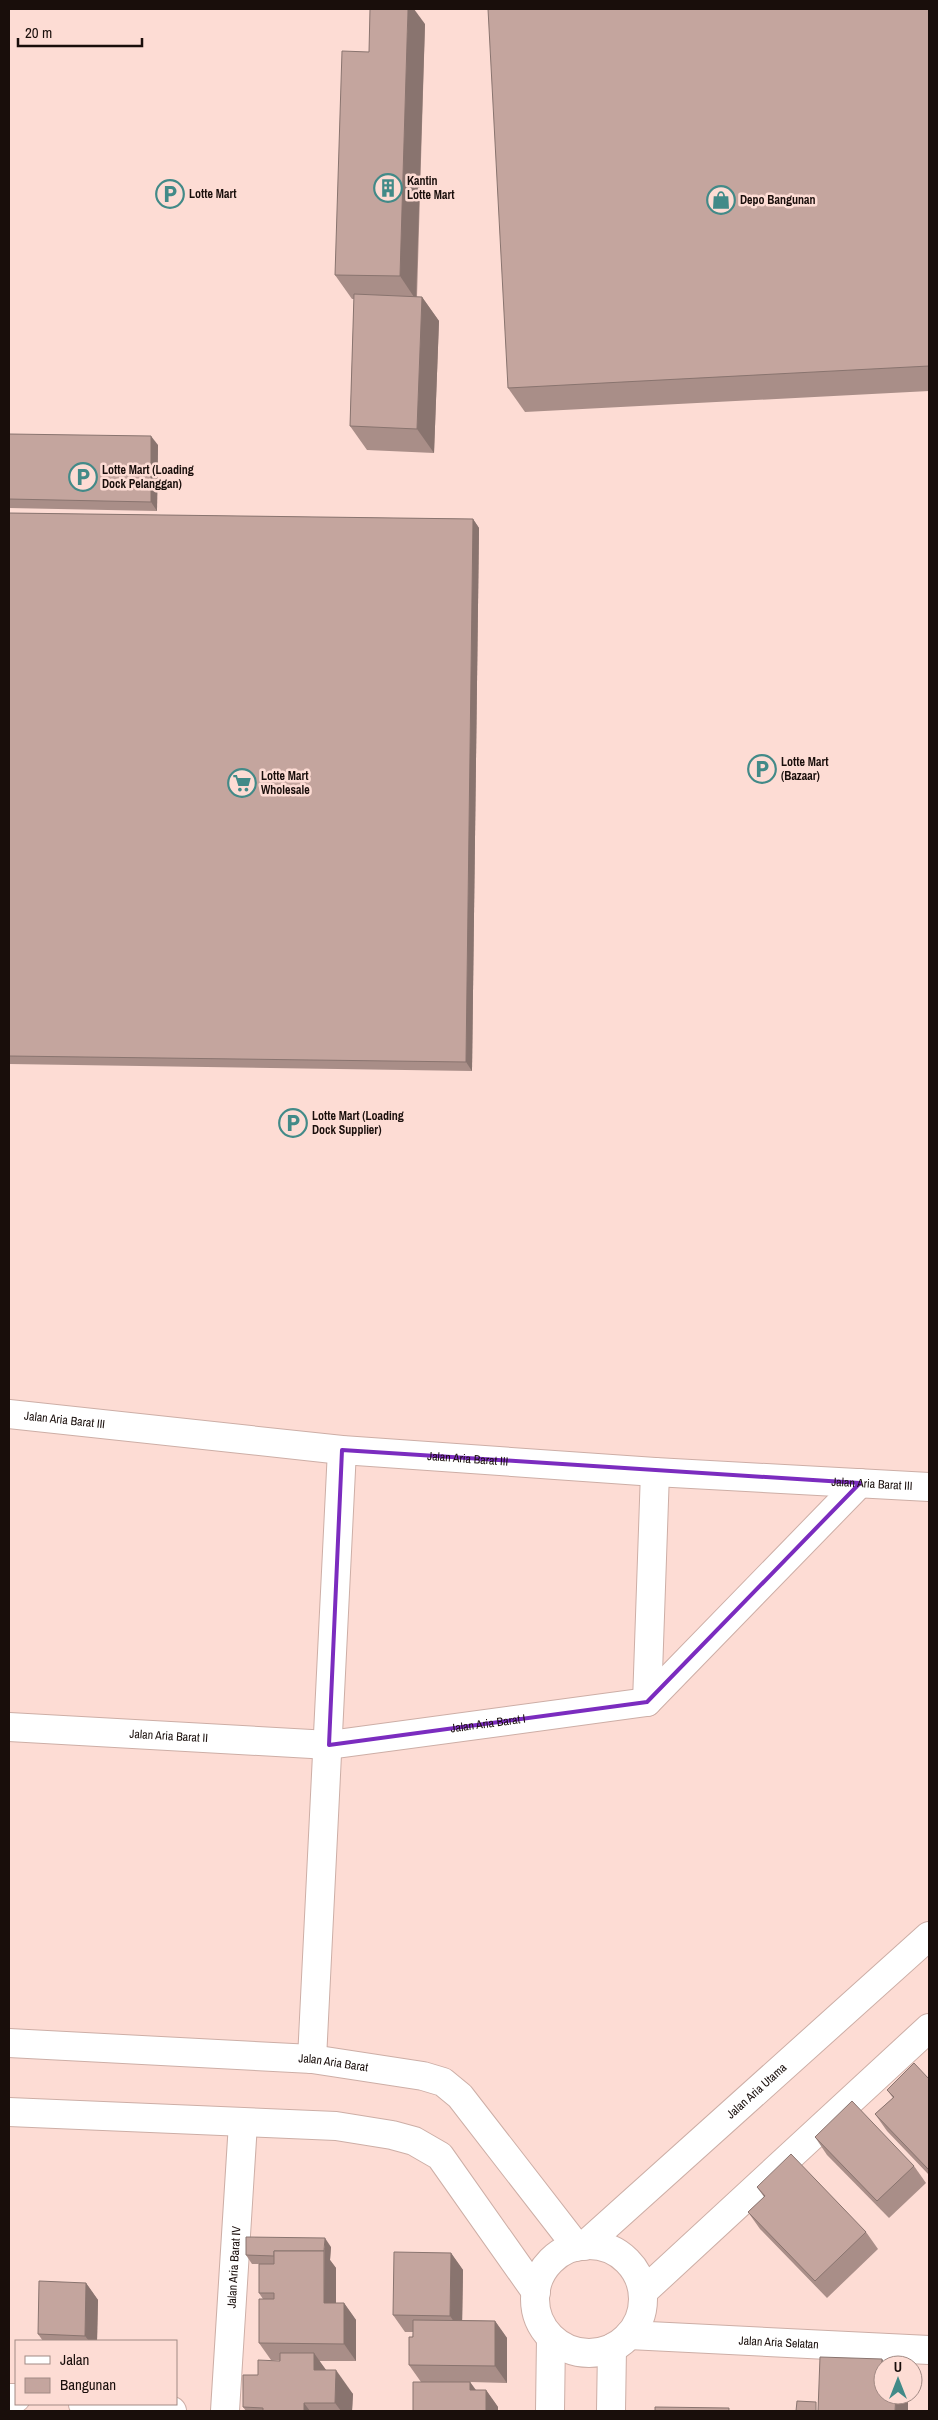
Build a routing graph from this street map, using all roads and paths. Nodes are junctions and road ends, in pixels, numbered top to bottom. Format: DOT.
graph roads {
  1 [pos="9,1414"];
  2 [pos="342,1450"];
  3 [pos="655,1472"];
  4 [pos="860,1483"];
  5 [pos="929,1486"];
  6 [pos="647,1702"];
  7 [pos="9,1727"];
  8 [pos="329,1745"];
  9 [pos="929,1936"];
  10 [pos="929,2028"];
  11 [pos="9,2043"];
  12 [pos="312,2059"];
  13 [pos="9,2112"];
  14 [pos="243,2123"];
  15 [pos="580,2246"];
  16 [pos="536,2292"];
  17 [pos="643,2292"];
  18 [pos="551,2338"];
  19 [pos="621,2342"];
  20 [pos="929,2350"];
  21 [pos="96,2405"];
  22 [pos="172,2411"];
  23 [pos="225,2411"];
  24 [pos="550,2411"];
  25 [pos="611,2411"];
  1 -- 2 [label="street, Jalan Aria Barat III"];
  2 -- 3 [label="street, Jalan Aria Barat III"];
  2 -- 8 [label="street"];
  3 -- 4 [label="street, Jalan Aria Barat III"];
  3 -- 6 [label="street"];
  4 -- 5 [label="street, Jalan Aria Barat III"];
  4 -- 6 [label="street"];
  6 -- 8 [label="street, Jalan Aria Barat I"];
  7 -- 8 [label="street, Jalan Aria Barat II"];
  8 -- 12 [label="street"];
  9 -- 15 [label="street, Jalan Aria Utama"];
  10 -- 17 [label="street"];
  11 -- 12 [label="street, Jalan Aria Barat"];
  12 -- 15 [label="street, Jalan Aria Barat"];
  13 -- 14 [label="street"];
  14 -- 16 [label="street"];
  14 -- 23 [label="street, Jalan Aria Barat IV"];
  15 -- 16 [label="street"];
  15 -- 17 [label="street"];
  16 -- 18 [label="street"];
  17 -- 19 [label="street"];
  18 -- 19 [label="street"];
  18 -- 24 [label="street"];
  19 -- 20 [label="street, Jalan Aria Selatan"];
  19 -- 25 [label="street"];
  21 -- 22 [label="street"];
}
